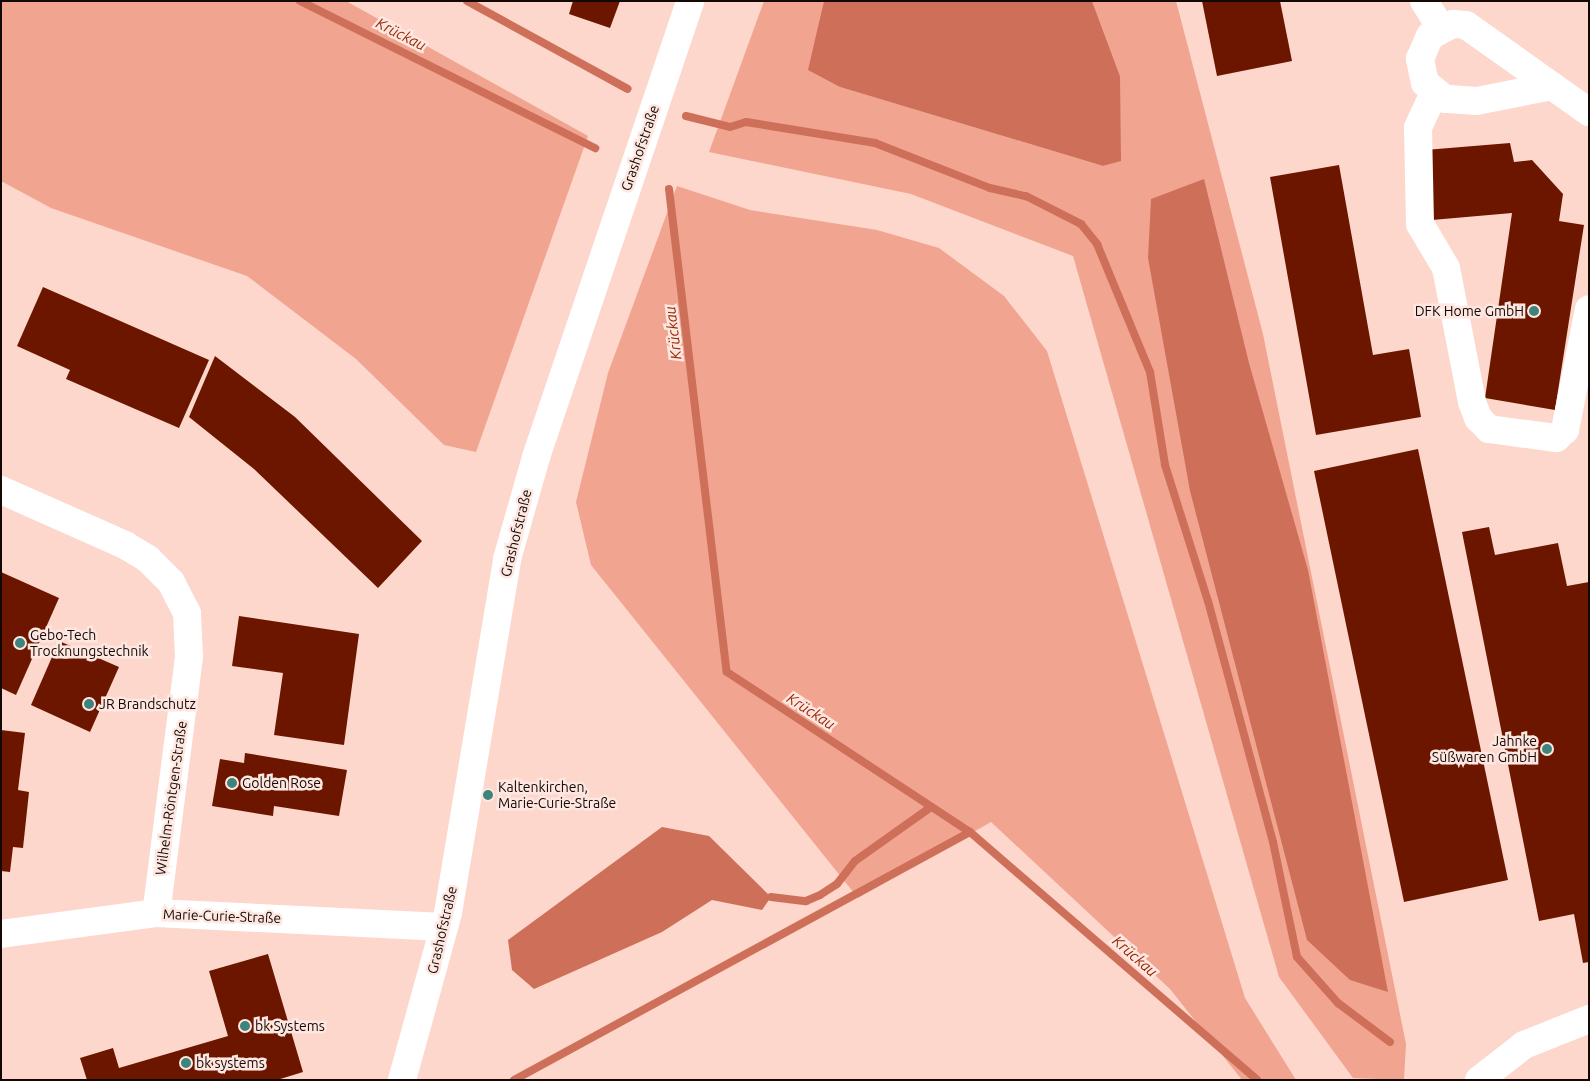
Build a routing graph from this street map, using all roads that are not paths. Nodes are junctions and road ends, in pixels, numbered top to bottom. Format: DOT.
graph roads {
  1 [pos="690,1"];
  2 [pos="1424,1"];
  3 [pos="1441,28"];
  4 [pos="1552,86"];
  5 [pos="1434,93"];
  6 [pos="1589,112"];
  7 [pos="1589,309"];
  8 [pos="1,490"];
  9 [pos="156,913"];
  10 [pos="444,928"];
  11 [pos="1,934"];
  12 [pos="1589,1019"];
  13 [pos="402,1080"];
  14 [pos="1479,1080"];
  1 -- 10 [label="street, Grashofstraße"];
  2 -- 3 [label="street"];
  3 -- 4 [label="street"];
  3 -- 5 [label="street"];
  4 -- 5 [label="street"];
  4 -- 6 [label="street"];
  5 -- 7 [label="street"];
  8 -- 9 [label="street, Wilhelm-Röntgen-Straße"];
  9 -- 10 [label="street, Marie-Curie-Straße"];
  9 -- 11 [label="street, Marie-Curie-Straße"];
  10 -- 13 [label="street, Grashofstraße"];
  12 -- 14 [label="street"];
}
